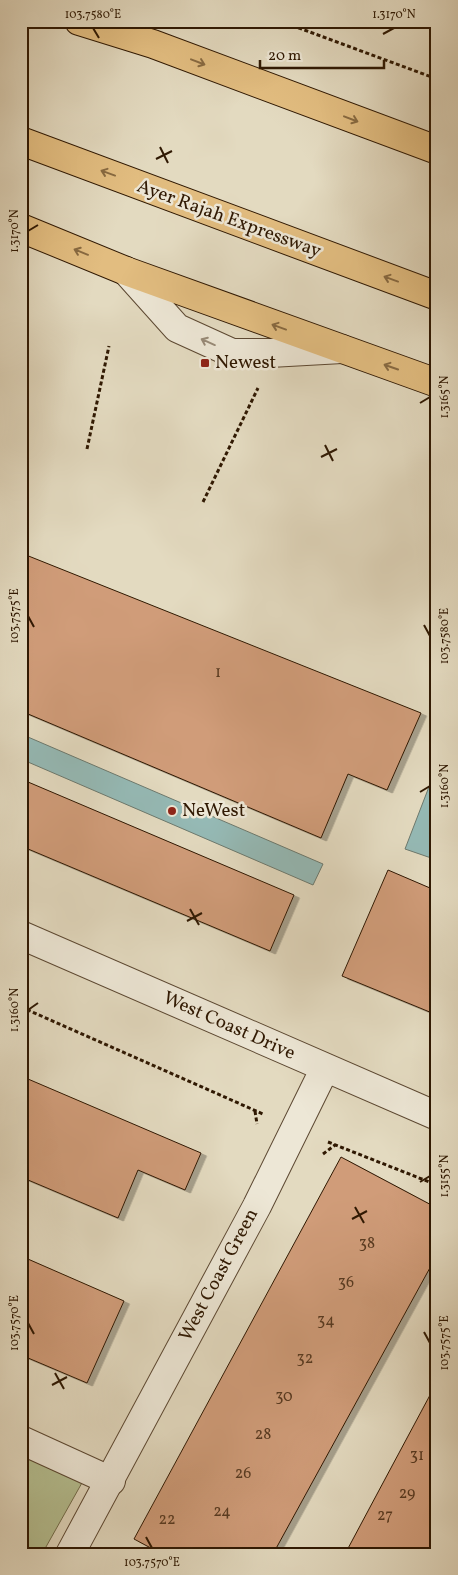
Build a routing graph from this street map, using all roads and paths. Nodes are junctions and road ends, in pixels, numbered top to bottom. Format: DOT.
graph roads {
  1 [pos="79,21"];
  2 [pos="112,21"];
  3 [pos="280,21"];
  4 [pos="153,44"];
  5 [pos="437,54"];
  6 [pos="430,77"];
  7 [pos="437,79"];
  8 [pos="21,141"];
  9 [pos="437,150"];
  10 [pos="21,228"];
  11 [pos="126,271"];
  12 [pos="437,296"];
  13 [pos="109,346"];
  14 [pos="342,350"];
  15 [pos="437,383"];
  16 [pos="254,396"];
  17 [pos="87,449"];
  18 [pos="203,502"];
  19 [pos="21,935"];
  20 [pos="21,1007"];
  21 [pos="325,1068"];
  22 [pos="437,1116"];
  23 [pos="294,1128"];
  24 [pos="437,1185"];
  25 [pos="21,1440"];
  26 [pos="111,1481"];
  27 [pos="70,1554"];
  1 -- 4 [label="highway"];
  2 -- 4 [label="street"];
  3 -- 6 [label="path"];
  4 -- 9 [label="highway, one-way"];
  5 -- 6 [label="path"];
  6 -- 7 [label="path"];
  12 -- 8 [label="highway, Ayer Rajah Expressway, one-way"];
  11 -- 10 [label="highway, one-way"];
  14 -- 11 [label="highway, one-way"];
  14 -- 11 [label="street, one-way"];
  13 -- 17 [label="path"];
  15 -- 14 [label="highway, one-way"];
  16 -- 18 [label="path"];
  19 -- 21 [label="street, West Coast Drive"];
  20 -- 23 [label="path"];
  21 -- 22 [label="street, West Coast Drive"];
  21 -- 23 [label="street, West Coast Green"];
  23 -- 24 [label="path"];
  23 -- 26 [label="street, West Coast Green"];
  25 -- 26 [label="street"];
  26 -- 27 [label="street, West Coast Green"];
}
